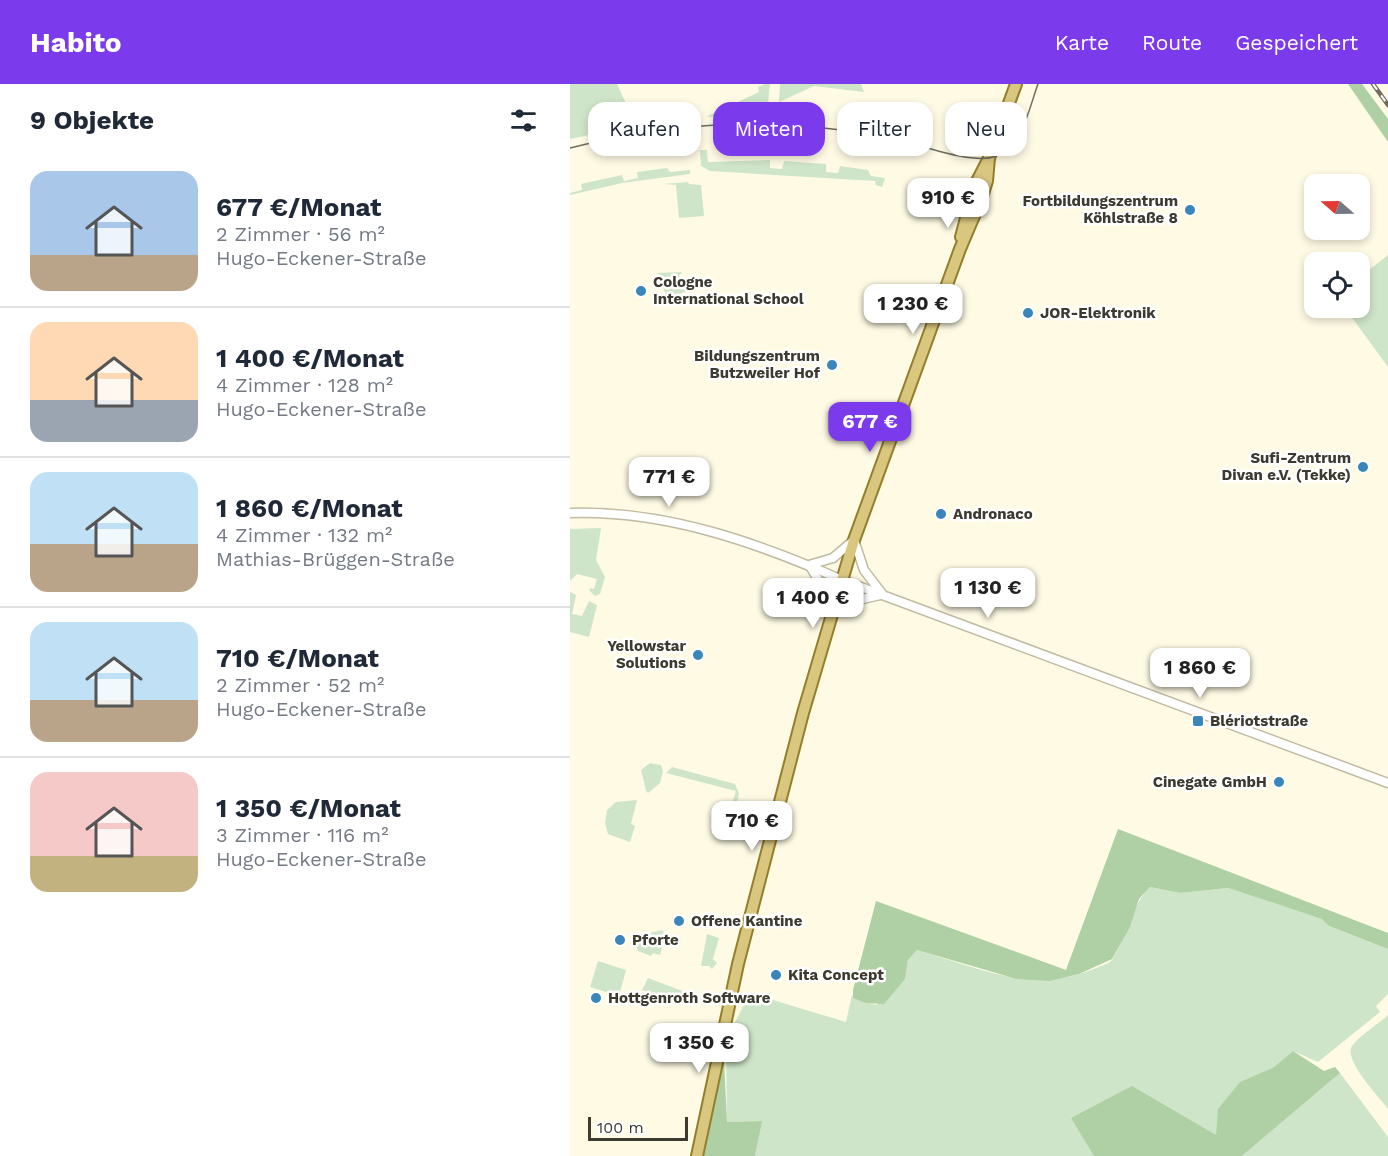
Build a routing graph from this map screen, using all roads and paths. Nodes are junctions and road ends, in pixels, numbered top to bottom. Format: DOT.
graph roads {
  1 [pos="1016,84"];
  2 [pos="570,513"];
  3 [pos="854,540"];
  4 [pos="809,565"];
  5 [pos="842,580"];
  6 [pos="883,595"];
  7 [pos="832,614"];
  8 [pos="1388,783"];
  9 [pos="698,1156"];
  1 -- 3 [label="main road"];
  2 -- 4 [label="street"];
  3 -- 4 [label="street"];
  3 -- 5 [label="main road"];
  3 -- 6 [label="street"];
  4 -- 5 [label="street"];
  4 -- 7 [label="street"];
  5 -- 6 [label="street"];
  5 -- 7 [label="main road"];
  6 -- 7 [label="street"];
  6 -- 8 [label="street"];
  7 -- 9 [label="main road"];
}
